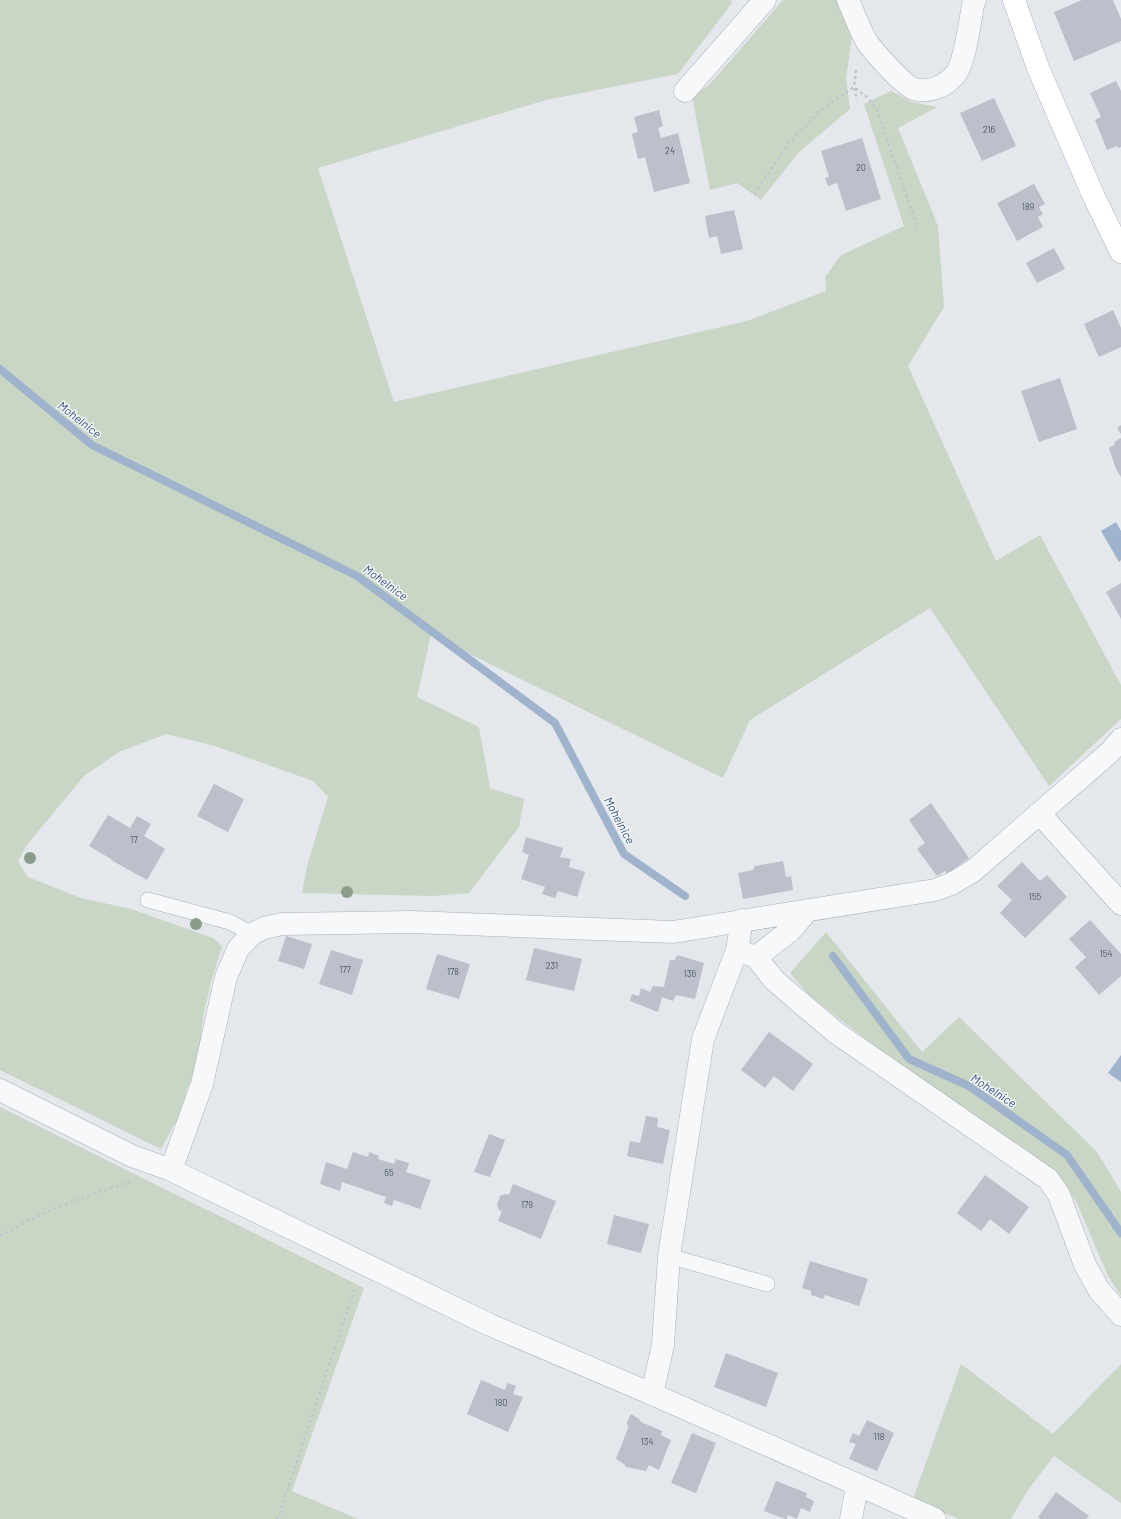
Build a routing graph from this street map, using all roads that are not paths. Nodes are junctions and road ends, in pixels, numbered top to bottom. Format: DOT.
graph roads {
  1 [pos="765,0"];
  2 [pos="848,0"];
  3 [pos="975,0"];
  4 [pos="1014,0"];
  5 [pos="685,91"];
  6 [pos="1121,252"];
  7 [pos="1121,739"];
  8 [pos="1039,813"];
  9 [pos="148,900"];
  10 [pos="1121,904"];
  11 [pos="808,910"];
  12 [pos="742,920"];
  13 [pos="252,934"];
  14 [pos="746,954"];
  15 [pos="0,1090"];
  16 [pos="171,1170"];
  17 [pos="669,1256"];
  18 [pos="766,1284"];
  19 [pos="1121,1315"];
  20 [pos="652,1394"];
  21 [pos="857,1486"];
  22 [pos="851,1519"];
  23 [pos="935,1519"];
  1 -- 5 [label="street"];
  2 -- 3 [label="street"];
  4 -- 6 [label="main road"];
  7 -- 8 [label="street"];
  8 -- 10 [label="street"];
  8 -- 11 [label="street"];
  9 -- 13 [label="lane"];
  11 -- 12 [label="street"];
  11 -- 14 [label="street"];
  12 -- 13 [label="street"];
  12 -- 14 [label="street"];
  13 -- 16 [label="street"];
  14 -- 17 [label="street"];
  14 -- 19 [label="street"];
  15 -- 16 [label="street"];
  16 -- 20 [label="street"];
  17 -- 18 [label="lane"];
  17 -- 20 [label="street"];
  20 -- 21 [label="street"];
  21 -- 22 [label="street"];
  21 -- 23 [label="street"];
}
